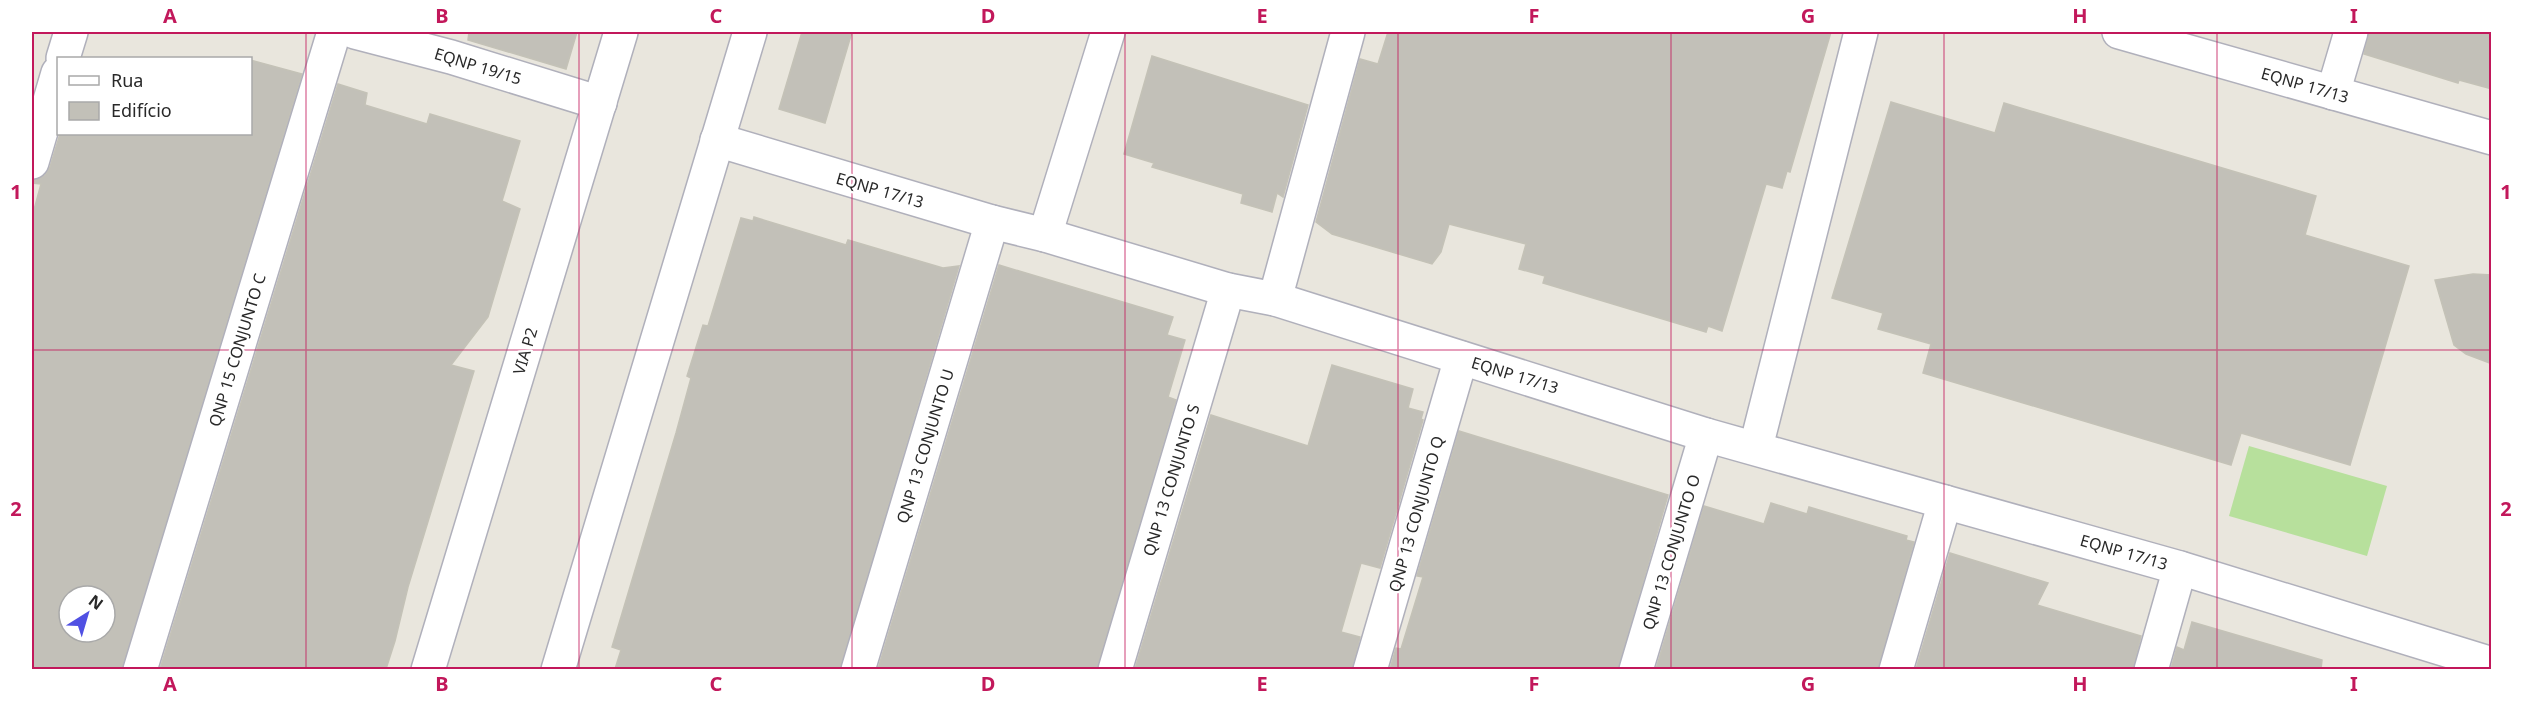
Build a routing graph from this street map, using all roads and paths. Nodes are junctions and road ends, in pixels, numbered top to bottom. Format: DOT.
graph roads {
  1 [pos="71,32"];
  2 [pos="334,32"];
  3 [pos="355,32"];
  4 [pos="621,32"];
  5 [pos="750,32"];
  6 [pos="1108,32"];
  7 [pos="1348,32"];
  8 [pos="1861,32"];
  9 [pos="2119,32"];
  10 [pos="2351,32"];
  11 [pos="63,57"];
  12 [pos="57,76"];
  13 [pos="2333,93"];
  14 [pos="600,103"];
  15 [pos="2492,138"];
  16 [pos="717,140"];
  17 [pos="32,162"];
  18 [pos="992,222"];
  19 [pos="1045,236"];
  20 [pos="1228,290"];
  21 [pos="1275,299"];
  22 [pos="1461,358"];
  23 [pos="1706,435"];
  24 [pos="1756,447"];
  25 [pos="1946,502"];
  26 [pos="2180,568"];
  27 [pos="2425,657"];
  28 [pos="2492,664"];
  29 [pos="140,669"];
  30 [pos="428,669"];
  31 [pos="558,669"];
  32 [pos="858,669"];
  33 [pos="1115,669"];
  34 [pos="1370,669"];
  35 [pos="1636,669"];
  36 [pos="1896,669"];
  37 [pos="2151,669"];
  1 -- 11 [label="street"];
  2 -- 29 [label="street, QNP 15 CONJUNTO C"];
  3 -- 14 [label="street, EQNP 19/15"];
  4 -- 14 [label="street, VIA P2"];
  5 -- 16 [label="street"];
  6 -- 19 [label="street"];
  7 -- 21 [label="street"];
  8 -- 24 [label="street"];
  9 -- 13 [label="street, EQNP 17/13"];
  10 -- 13 [label="street"];
  12 -- 17 [label="street"];
  13 -- 15 [label="street, EQNP 17/13"];
  14 -- 30 [label="street, VIA P2"];
  16 -- 18 [label="street, EQNP 17/13"];
  16 -- 31 [label="street"];
  18 -- 19 [label="street, EQNP 17/13"];
  18 -- 32 [label="street, QNP 13 CONJUNTO U"];
  19 -- 20 [label="street, EQNP 17/13"];
  20 -- 21 [label="street, EQNP 17/13"];
  20 -- 33 [label="street, QNP 13 CONJUNTO S"];
  21 -- 22 [label="street, EQNP 17/13"];
  22 -- 23 [label="street, EQNP 17/13"];
  22 -- 34 [label="street, QNP 13 CONJUNTO Q"];
  23 -- 24 [label="street, EQNP 17/13"];
  23 -- 35 [label="street, QNP 13 CONJUNTO O"];
  24 -- 25 [label="street, EQNP 17/13"];
  25 -- 26 [label="street, EQNP 17/13"];
  25 -- 36 [label="street"];
  26 -- 27 [label="street, EQNP 17/13"];
  26 -- 37 [label="street"];
  27 -- 28 [label="street, EQNP 17/13"];
}
